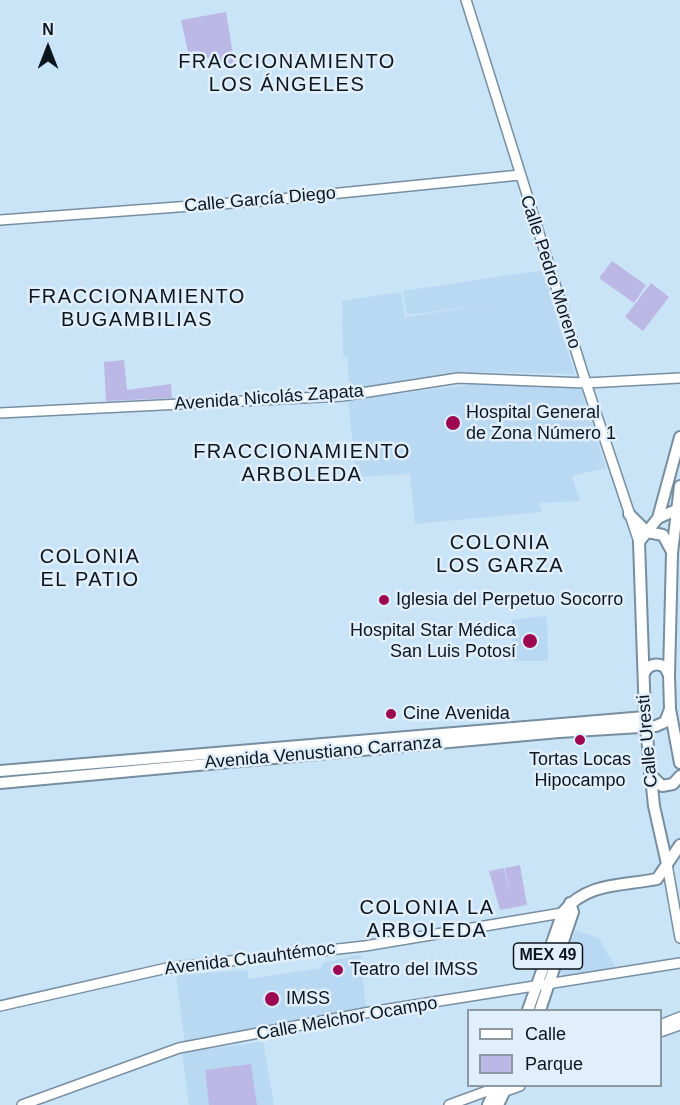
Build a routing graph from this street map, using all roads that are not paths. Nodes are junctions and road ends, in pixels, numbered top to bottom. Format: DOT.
graph roads {
  1 [pos="466,0"];
  2 [pos="520,175"];
  3 [pos="0,220"];
  4 [pos="680,378"];
  5 [pos="586,383"];
  6 [pos="0,413"];
  7 [pos="680,437"];
  8 [pos="680,486"];
  9 [pos="678,510"];
  10 [pos="629,514"];
  11 [pos="658,519"];
  12 [pos="647,532"];
  13 [pos="639,542"];
  14 [pos="672,553"];
  15 [pos="644,675"];
  16 [pos="669,675"];
  17 [pos="670,709"];
  18 [pos="646,721"];
  19 [pos="680,763"];
  20 [pos="0,771"];
  21 [pos="650,774"];
  22 [pos="680,776"];
  23 [pos="0,783"];
  24 [pos="663,843"];
  25 [pos="680,843"];
  26 [pos="667,864"];
  27 [pos="569,909"];
  28 [pos="680,938"];
  29 [pos="549,952"];
  30 [pos="560,956"];
  31 [pos="680,963"];
  32 [pos="552,982"];
  33 [pos="538,985"];
  34 [pos="0,1006"];
  35 [pos="529,1009"];
  36 [pos="541,1009"];
  37 [pos="680,1017"];
  38 [pos="662,1024"];
  39 [pos="680,1026"];
  40 [pos="662,1031"];
  41 [pos="517,1087"];
  42 [pos="498,1093"];
  43 [pos="22,1105"];
  44 [pos="449,1105"];
  45 [pos="467,1105"];
  1 -- 2 [label="street, Calle Pedro Moreno"];
  2 -- 3 [label="street, Calle García Diego"];
  2 -- 5 [label="street, Calle Pedro Moreno"];
  4 -- 5 [label="street, Avenida Nicolás Zapata"];
  5 -- 6 [label="street, Avenida Nicolás Zapata"];
  5 -- 10 [label="street, Calle Pedro Moreno"];
  7 -- 11 [label="main road"];
  8 -- 9 [label="main road"];
  9 -- 11 [label="main road"];
  9 -- 14 [label="main road"];
  10 -- 12 [label="main road"];
  10 -- 13 [label="street, Calle Pedro Moreno"];
  11 -- 12 [label="main road"];
  12 -- 13 [label="main road"];
  12 -- 14 [label="main road"];
  13 -- 15 [label="main road, Calle Uresti"];
  14 -- 16 [label="main road"];
  15 -- 16 [label="main road"];
  15 -- 18 [label="main road, Calle Uresti"];
  16 -- 17 [label="main road"];
  17 -- 18 [label="main road"];
  17 -- 19 [label="main road"];
  18 -- 20 [label="main road, Avenida Venustiano Carranza"];
  18 -- 21 [label="main road, Calle Uresti"];
  18 -- 23 [label="main road, Avenida Venustiano Carranza"];
  21 -- 22 [label="main road"];
  21 -- 24 [label="main road, Calle Uresti"];
  24 -- 25 [label="main road"];
  24 -- 26 [label="main road, Calle Uresti"];
  25 -- 26 [label="main road, Avenida Cuauhtémoc"];
  26 -- 27 [label="main road, Avenida Cuauhtémoc"];
  26 -- 28 [label="street, Calle Uresti"];
  27 -- 29 [label="main road, MEX 49"];
  27 -- 30 [label="main road, MEX 49"];
  27 -- 34 [label="street, Avenida Cuauhtémoc"];
  29 -- 30 [label="main road"];
  29 -- 33 [label="main road, MEX 49"];
  30 -- 32 [label="main road, MEX 49"];
  31 -- 32 [label="street, Calle Melchor Ocampo"];
  32 -- 33 [label="street, Calle Melchor Ocampo"];
  32 -- 36 [label="main road, MEX 49"];
  33 -- 35 [label="main road, MEX 49"];
  33 -- 43 [label="street, Calle Melchor Ocampo"];
  37 -- 38 [label="street"];
  39 -- 40 [label="street"];
  41 -- 42 [label="street"];
  42 -- 44 [label="street"];
  42 -- 45 [label="street"];
}
